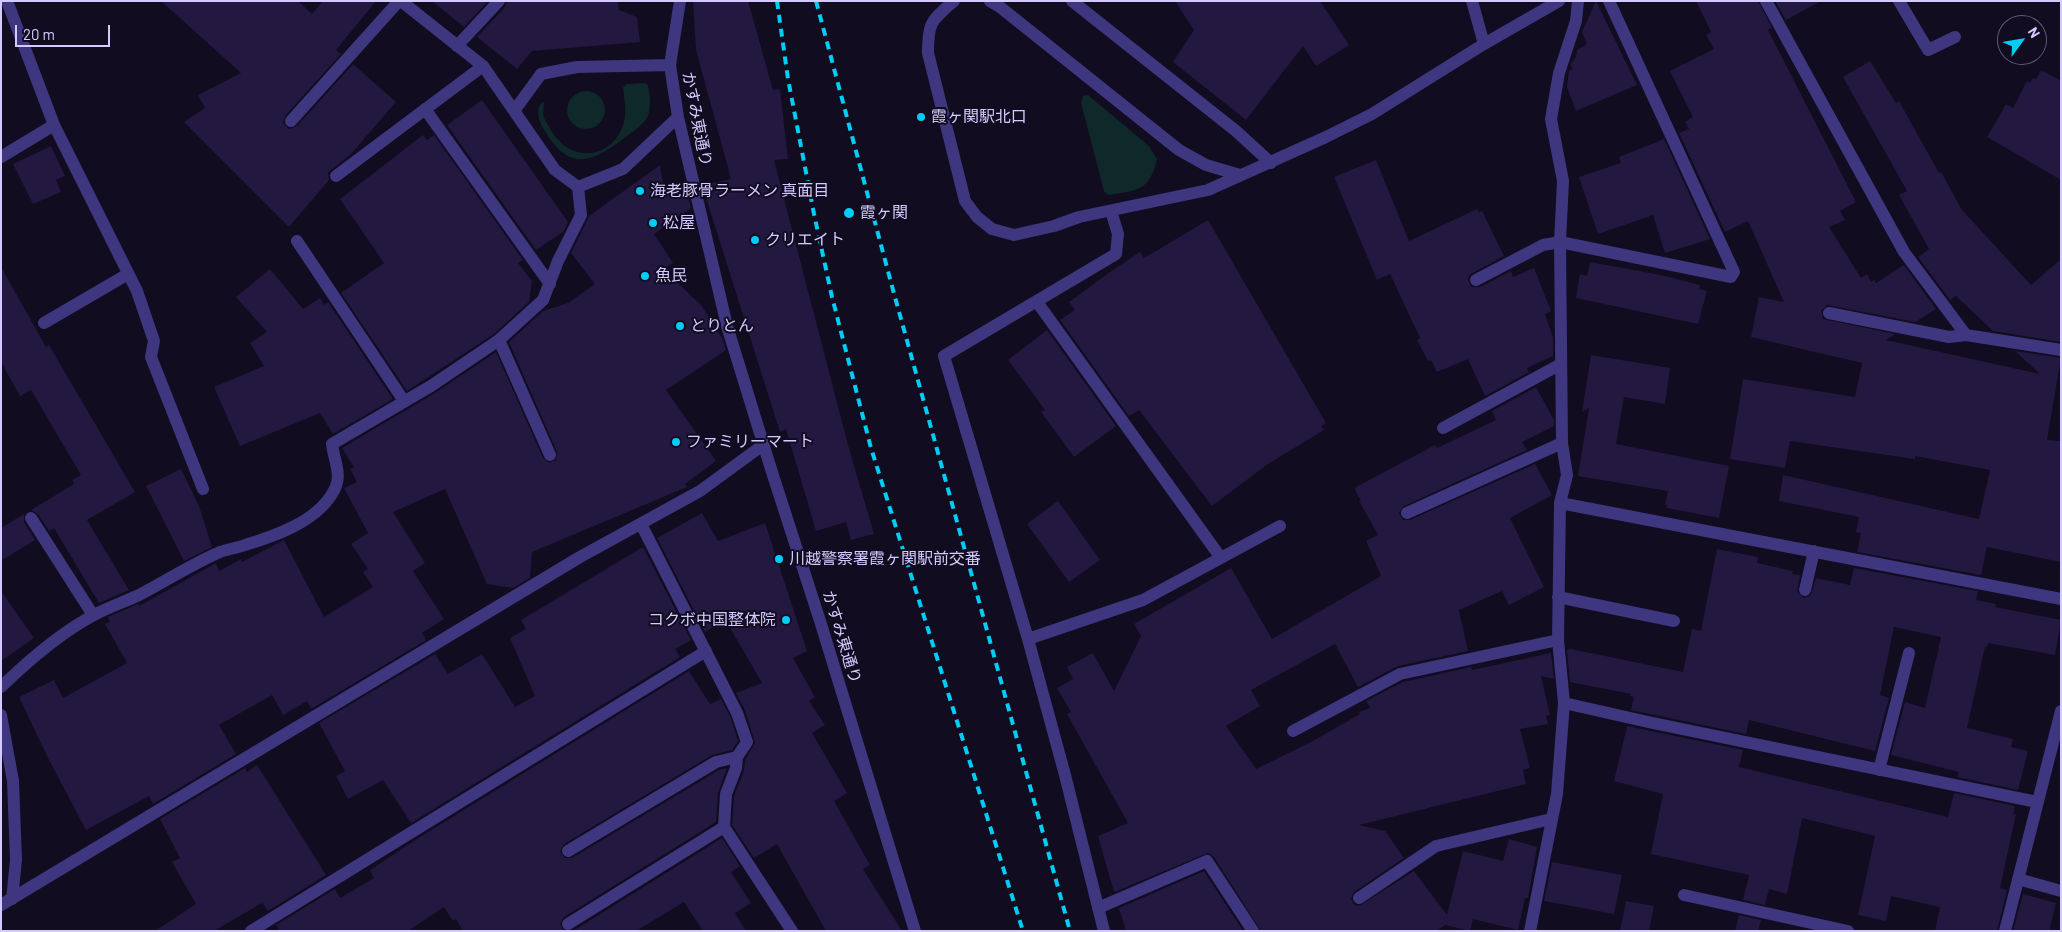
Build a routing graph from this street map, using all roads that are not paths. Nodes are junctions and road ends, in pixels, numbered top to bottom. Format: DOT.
graph roads {
  1 [pos="8,1"];
  2 [pos="400,1"];
  3 [pos="499,1"];
  4 [pos="680,1"];
  5 [pos="954,1"];
  6 [pos="990,1"];
  7 [pos="1072,1"];
  8 [pos="1472,1"];
  9 [pos="1559,1"];
  10 [pos="1578,1"];
  11 [pos="1609,1"];
  12 [pos="1766,1"];
  13 [pos="1899,1"];
  14 [pos="1956,37"];
  15 [pos="1484,44"];
  16 [pos="457,46"];
  17 [pos="670,65"];
  18 [pos="482,66"];
  19 [pos="425,109"];
  20 [pos="514,111"];
  21 [pos="678,117"];
  22 [pos="291,121"];
  23 [pos="54,125"];
  24 [pos="1,157"];
  25 [pos="1271,162"];
  26 [pos="1240,175"];
  27 [pos="336,176"];
  28 [pos="578,186"];
  29 [pos="1111,211"];
  30 [pos="297,242"];
  31 [pos="1560,242"];
  32 [pos="128,274"];
  33 [pos="1476,280"];
  34 [pos="550,284"];
  35 [pos="1037,302"];
  36 [pos="1828,312"];
  37 [pos="44,324"];
  38 [pos="1966,335"];
  39 [pos="499,340"];
  40 [pos="2061,350"];
  41 [pos="1561,364"];
  42 [pos="404,401"];
  43 [pos="1443,428"];
  44 [pos="1562,443"];
  45 [pos="763,445"];
  46 [pos="550,454"];
  47 [pos="203,489"];
  48 [pos="1560,502"];
  49 [pos="1407,513"];
  50 [pos="31,518"];
  51 [pos="641,524"];
  52 [pos="1280,526"];
  53 [pos="1814,551"];
  54 [pos="1221,558"];
  55 [pos="1805,590"];
  56 [pos="1558,597"];
  57 [pos="2061,599"];
  58 [pos="93,615"];
  59 [pos="1674,621"];
  60 [pos="1028,639"];
  61 [pos="1558,640"];
  62 [pos="706,650"];
  63 [pos="1909,653"];
  64 [pos="2,684"];
  65 [pos="1564,703"];
  66 [pos="2061,711"];
  67 [pos="1,715"];
  68 [pos="1294,731"];
  69 [pos="737,757"];
  70 [pos="1879,770"];
  71 [pos="2036,802"];
  72 [pos="1551,819"];
  73 [pos="724,826"];
  74 [pos="568,851"];
  75 [pos="2018,879"];
  76 [pos="2061,891"];
  77 [pos="1684,895"];
  78 [pos="1359,898"];
  79 [pos="6,902"];
  80 [pos="1098,908"];
  81 [pos="568,924"];
  82 [pos="251,931"];
  83 [pos="792,931"];
  84 [pos="915,931"];
  85 [pos="1104,931"];
  86 [pos="1253,931"];
  87 [pos="1530,931"];
  88 [pos="1848,931"];
  89 [pos="2005,931"];
  1 -- 23 [label="street"];
  2 -- 16 [label="street"];
  2 -- 22 [label="street"];
  3 -- 16 [label="street"];
  4 -- 17 [label="street, かすみ東通り"];
  5 -- 29 [label="street"];
  6 -- 26 [label="street"];
  7 -- 25 [label="street"];
  8 -- 15 [label="street"];
  9 -- 15 [label="street"];
  10 -- 31 [label="street"];
  11 -- 31 [label="street"];
  12 -- 38 [label="street"];
  13 -- 14 [label="street"];
  15 -- 25 [label="street"];
  16 -- 18 [label="street"];
  17 -- 20 [label="street"];
  17 -- 21 [label="street, かすみ東通り"];
  18 -- 19 [label="street"];
  18 -- 20 [label="street"];
  19 -- 27 [label="street"];
  19 -- 34 [label="street"];
  20 -- 28 [label="street"];
  21 -- 28 [label="street"];
  21 -- 45 [label="street, かすみ東通り"];
  23 -- 24 [label="street"];
  23 -- 32 [label="street"];
  25 -- 26 [label="street"];
  26 -- 29 [label="street"];
  28 -- 34 [label="street"];
  29 -- 35 [label="street"];
  30 -- 42 [label="street"];
  31 -- 33 [label="street"];
  31 -- 41 [label="street"];
  32 -- 37 [label="street"];
  32 -- 47 [label="street"];
  34 -- 39 [label="street"];
  35 -- 54 [label="street"];
  35 -- 60 [label="street"];
  36 -- 38 [label="street"];
  38 -- 40 [label="street"];
  39 -- 42 [label="street"];
  39 -- 46 [label="street"];
  41 -- 43 [label="street"];
  41 -- 44 [label="street"];
  42 -- 58 [label="street"];
  44 -- 48 [label="street"];
  44 -- 49 [label="street"];
  45 -- 51 [label="street"];
  45 -- 84 [label="street, かすみ東通り"];
  48 -- 53 [label="street"];
  48 -- 56 [label="street"];
  50 -- 58 [label="street"];
  51 -- 62 [label="street"];
  51 -- 79 [label="street"];
  52 -- 54 [label="street"];
  53 -- 55 [label="street"];
  53 -- 57 [label="street"];
  54 -- 60 [label="street"];
  56 -- 59 [label="street"];
  56 -- 61 [label="street"];
  58 -- 64 [label="street"];
  60 -- 80 [label="street"];
  61 -- 65 [label="street"];
  61 -- 68 [label="street"];
  62 -- 69 [label="street"];
  62 -- 82 [label="street"];
  63 -- 70 [label="street"];
  65 -- 70 [label="street"];
  65 -- 72 [label="street"];
  66 -- 71 [label="street"];
  67 -- 79 [label="street"];
  69 -- 73 [label="street"];
  69 -- 74 [label="street"];
  70 -- 71 [label="street"];
  71 -- 75 [label="street"];
  72 -- 78 [label="street"];
  72 -- 87 [label="street"];
  73 -- 81 [label="street"];
  73 -- 83 [label="street"];
  75 -- 76 [label="street"];
  75 -- 89 [label="street"];
  77 -- 88 [label="street"];
  80 -- 85 [label="street"];
  80 -- 86 [label="street"];
}
